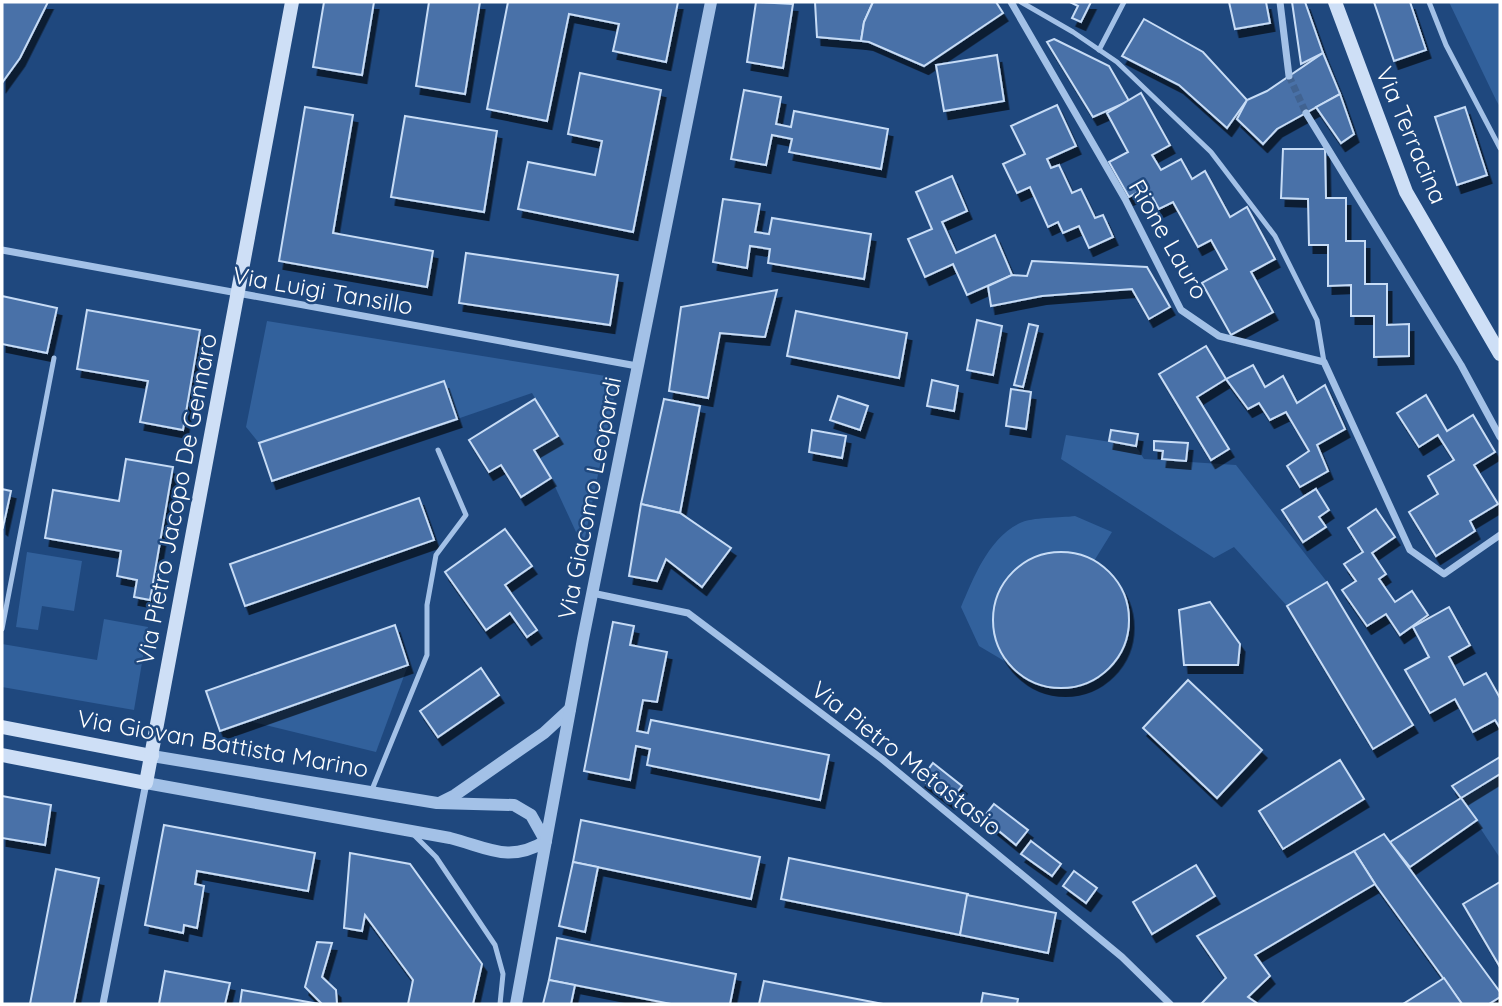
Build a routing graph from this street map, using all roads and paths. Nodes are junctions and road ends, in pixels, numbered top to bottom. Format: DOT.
graph roads {
  1 [pos="292,2"];
  2 [pos="710,2"];
  3 [pos="1011,2"];
  4 [pos="1021,2"];
  5 [pos="1124,2"];
  6 [pos="1279,2"];
  7 [pos="1335,2"];
  8 [pos="1429,2"];
  9 [pos="1099,50"];
  10 [pos="1289,76"];
  11 [pos="1306,113"];
  12 [pos="1500,148"];
  13 [pos="2,250"];
  14 [pos="238,295"];
  15 [pos="1500,354"];
  16 [pos="54,358"];
  17 [pos="1324,362"];
  18 [pos="637,366"];
  19 [pos="1500,437"];
  20 [pos="438,450"];
  21 [pos="1500,536"];
  22 [pos="592,593"];
  23 [pos="2,629"];
  24 [pos="570,709"];
  25 [pos="2,727"];
  26 [pos="2,755"];
  27 [pos="152,756"];
  28 [pos="146,783"];
  29 [pos="371,792"];
  30 [pos="437,803"];
  31 [pos="411,832"];
  32 [pos="545,841"];
  33 [pos="103,1004"];
  34 [pos="500,1004"];
  35 [pos="516,1004"];
  36 [pos="1170,1004"];
  1 -- 14 [label="main road, Via Pietro Jacopo De Gennaro"];
  2 -- 18 [label="street, Via Giacomo Leopardi"];
  3 -- 17 [label="street, Rione Lauro"];
  4 -- 9 [label="lane"];
  5 -- 9 [label="lane"];
  6 -- 10 [label="street"];
  7 -- 15 [label="main road, Via Terracina"];
  8 -- 12 [label="lane"];
  9 -- 17 [label="lane"];
  11 -- 19 [label="street"];
  13 -- 14 [label="street, Via Luigi Tansillo"];
  14 -- 18 [label="street, Via Luigi Tansillo"];
  14 -- 27 [label="main road, Via Pietro Jacopo De Gennaro"];
  16 -- 23 [label="lane"];
  17 -- 21 [label="street"];
  18 -- 22 [label="street, Via Giacomo Leopardi"];
  20 -- 29 [label="lane"];
  22 -- 24 [label="street, Via Giacomo Leopardi"];
  22 -- 36 [label="street, Via Pietro Metastasio"];
  24 -- 30 [label="street"];
  24 -- 32 [label="street, Via Giacomo Leopardi"];
  25 -- 27 [label="main road, Via Giovan Battista Marino"];
  26 -- 28 [label="main road"];
  27 -- 28 [label="main road, Via Pietro Jacopo De Gennaro"];
  27 -- 29 [label="street, Via Giovan Battista Marino"];
  28 -- 31 [label="street"];
  28 -- 33 [label="street, Via Pietro Jacopo De Gennaro"];
  29 -- 30 [label="street, Via Giovan Battista Marino"];
  30 -- 32 [label="street, Via Giovan Battista Marino"];
  31 -- 32 [label="street"];
  31 -- 34 [label="lane"];
  32 -- 35 [label="street, Via Giacomo Leopardi"];
}
